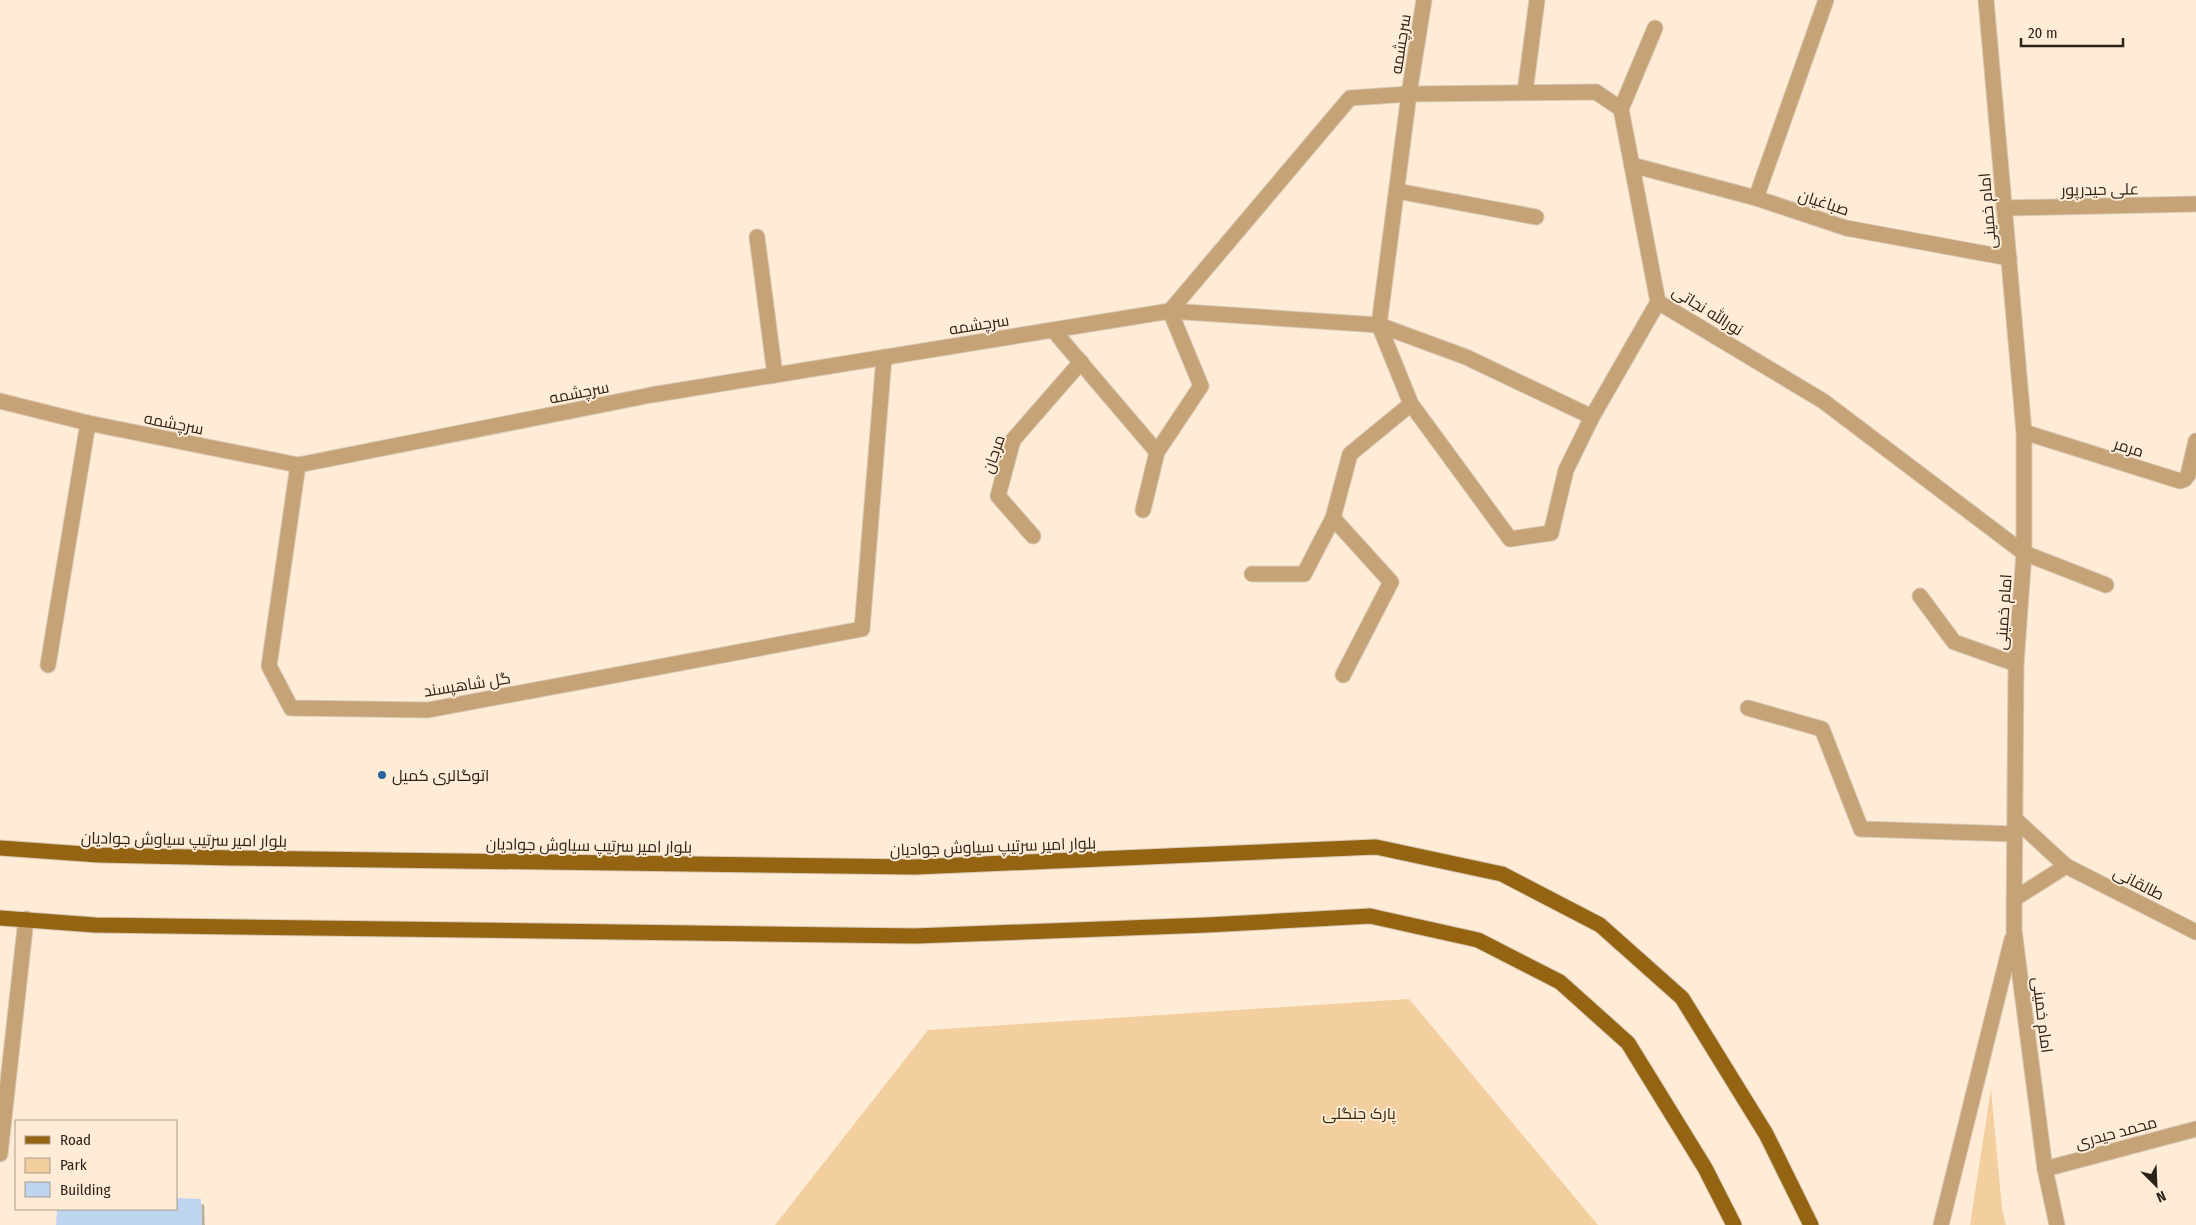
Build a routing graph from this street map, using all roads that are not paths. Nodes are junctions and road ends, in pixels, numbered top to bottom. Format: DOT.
graph roads {
  1 [pos="1424,0"];
  2 [pos="1537,0"];
  3 [pos="1826,0"];
  4 [pos="1986,0"];
  5 [pos="1655,28"];
  6 [pos="1526,92"];
  7 [pos="1409,94"];
  8 [pos="1621,109"];
  9 [pos="1632,165"];
  10 [pos="1397,191"];
  11 [pos="1756,198"];
  12 [pos="2196,204"];
  13 [pos="2004,208"];
  14 [pos="1536,217"];
  15 [pos="757,237"];
  16 [pos="2009,258"];
  17 [pos="1658,302"];
  18 [pos="1170,311"];
  19 [pos="1379,325"];
  20 [pos="1052,330"];
  21 [pos="884,356"];
  22 [pos="1081,362"];
  23 [pos="775,375"];
  24 [pos="0,401"];
  25 [pos="1411,404"];
  26 [pos="1592,417"];
  27 [pos="88,423"];
  28 [pos="2024,432"];
  29 [pos="2196,441"];
  30 [pos="1157,452"];
  31 [pos="298,466"];
  32 [pos="1143,510"];
  33 [pos="1332,518"];
  34 [pos="1033,536"];
  35 [pos="2024,553"];
  36 [pos="1252,574"];
  37 [pos="2106,586"];
  38 [pos="1920,596"];
  39 [pos="2016,664"];
  40 [pos="48,665"];
  41 [pos="1343,675"];
  42 [pos="1748,708"];
  43 [pos="2016,827"];
  44 [pos="0,848"];
  45 [pos="2066,866"];
  46 [pos="2014,899"];
  47 [pos="0,918"];
  48 [pos="26,919"];
  49 [pos="2195,929"];
  50 [pos="2014,930"];
  51 [pos="2196,1129"];
  52 [pos="0,1154"];
  53 [pos="2045,1170"];
  54 [pos="1734,1225"];
  55 [pos="1811,1225"];
  56 [pos="1941,1225"];
  57 [pos="2057,1225"];
  1 -- 7 [label="street, سرچشمه"];
  2 -- 6 [label="street"];
  3 -- 11 [label="street"];
  4 -- 13 [label="street, امام خمینی"];
  5 -- 8 [label="street"];
  6 -- 7 [label="street"];
  6 -- 8 [label="street"];
  7 -- 10 [label="street, سرچشمه"];
  7 -- 18 [label="street"];
  8 -- 9 [label="street, نورالله نجاتی"];
  9 -- 11 [label="street, صباغیان"];
  9 -- 17 [label="street, نورالله نجاتی"];
  10 -- 14 [label="street"];
  10 -- 19 [label="street, سرچشمه"];
  11 -- 16 [label="street, صباغیان"];
  12 -- 13 [label="street, علی حیدرپور"];
  13 -- 16 [label="street, امام خمینی"];
  15 -- 23 [label="street"];
  16 -- 28 [label="street, امام خمینی"];
  17 -- 26 [label="street"];
  17 -- 35 [label="street, نورالله نجاتی"];
  18 -- 19 [label="street, سرچشمه"];
  18 -- 20 [label="street, سرچشمه"];
  18 -- 30 [label="street"];
  19 -- 25 [label="street"];
  19 -- 26 [label="street, سرچشمه"];
  20 -- 21 [label="street, سرچشمه"];
  20 -- 22 [label="street"];
  21 -- 23 [label="street, سرچشمه"];
  21 -- 31 [label="street, گل شاهپسند"];
  22 -- 30 [label="street"];
  22 -- 34 [label="street, مرجان"];
  23 -- 31 [label="street, سرچشمه"];
  24 -- 27 [label="street, سرچشمه"];
  25 -- 26 [label="street"];
  25 -- 33 [label="street"];
  27 -- 31 [label="street, سرچشمه"];
  27 -- 40 [label="street"];
  28 -- 29 [label="street, مرمر"];
  28 -- 35 [label="street, امام خمینی"];
  30 -- 32 [label="street"];
  33 -- 36 [label="street"];
  33 -- 41 [label="street"];
  35 -- 37 [label="street, نورالله نجاتی"];
  35 -- 39 [label="street, امام خمینی"];
  38 -- 39 [label="street"];
  39 -- 43 [label="street, امام خمینی"];
  42 -- 43 [label="street"];
  43 -- 45 [label="street, طالقانی"];
  43 -- 46 [label="street, امام خمینی"];
  44 -- 55 [label="main road, بلوار امیر سرتیپ سیاوش جوادیان"];
  45 -- 46 [label="street"];
  45 -- 49 [label="street, طالقانی"];
  46 -- 50 [label="street, امام خمینی"];
  47 -- 48 [label="main road"];
  48 -- 52 [label="street"];
  48 -- 54 [label="main road"];
  50 -- 53 [label="street, امام خمینی"];
  50 -- 56 [label="street"];
  51 -- 53 [label="street, محمد حیدری"];
  53 -- 57 [label="street, امام خمینی"];
}
